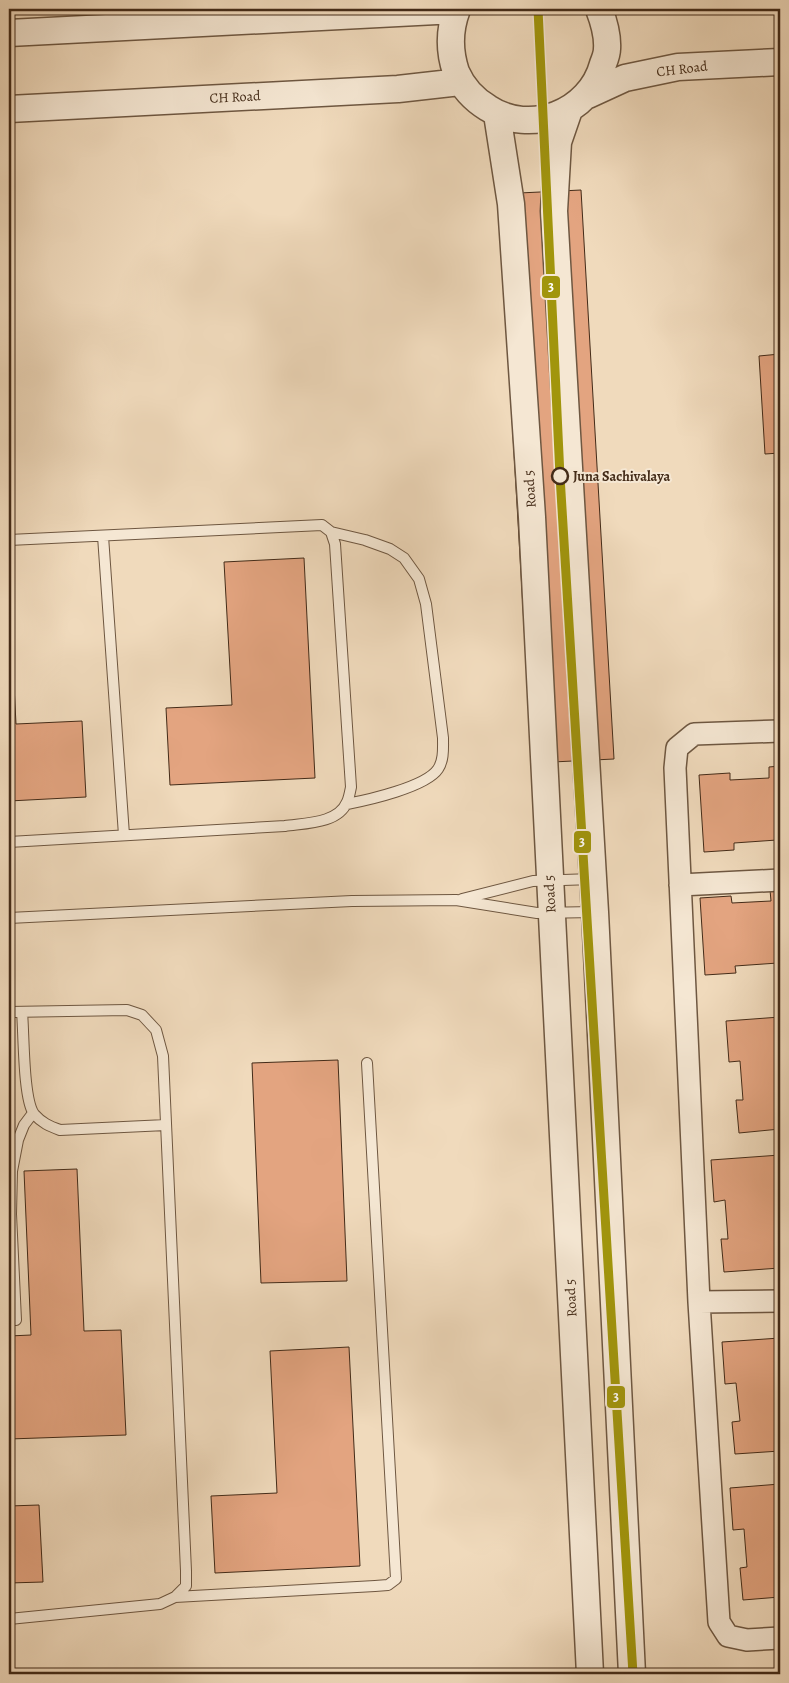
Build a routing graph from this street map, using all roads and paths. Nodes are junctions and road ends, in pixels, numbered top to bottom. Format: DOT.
graph roads {
  1 [pos="457,9"];
  2 [pos="599,9"];
  3 [pos="9,33"];
  4 [pos="780,62"];
  5 [pos="460,82"];
  6 [pos="578,103"];
  7 [pos="9,109"];
  8 [pos="497,114"];
  9 [pos="331,532"];
  10 [pos="103,536"];
  11 [pos="9,540"];
  12 [pos="780,731"];
  13 [pos="347,804"];
  14 [pos="124,835"];
  15 [pos="9,842"];
  16 [pos="593,879"];
  17 [pos="549,880"];
  18 [pos="780,880"];
  19 [pos="680,885"];
  20 [pos="456,900"];
  21 [pos="551,912"];
  22 [pos="595,912"];
  23 [pos="9,918"];
  24 [pos="9,1012"];
  25 [pos="22,1012"];
  26 [pos="367,1063"];
  27 [pos="33,1113"];
  28 [pos="166,1125"];
  29 [pos="780,1301"];
  30 [pos="700,1302"];
  31 [pos="16,1320"];
  32 [pos="175,1597"];
  33 [pos="9,1619"];
  34 [pos="780,1638"];
  35 [pos="590,1674"];
  36 [pos="632,1674"];
  1 -- 3 [label="street"];
  1 -- 5 [label="street"];
  2 -- 6 [label="street"];
  4 -- 6 [label="street, CH Road"];
  5 -- 7 [label="street, CH Road"];
  5 -- 8 [label="street, CH Road"];
  6 -- 8 [label="street, CH Road"];
  6 -- 16 [label="street"];
  8 -- 17 [label="street, Road 5"];
  9 -- 10 [label="lane"];
  9 -- 13 [label="lane"];
  9 -- 13 [label="lane"];
  10 -- 11 [label="lane"];
  10 -- 14 [label="lane"];
  12 -- 19 [label="street"];
  13 -- 14 [label="lane"];
  14 -- 15 [label="lane"];
  16 -- 17 [label="lane"];
  16 -- 22 [label="street"];
  17 -- 20 [label="lane"];
  17 -- 21 [label="street, Road 5"];
  18 -- 19 [label="street"];
  19 -- 30 [label="street"];
  20 -- 21 [label="lane"];
  20 -- 23 [label="lane"];
  21 -- 22 [label="lane"];
  21 -- 35 [label="street, Road 5"];
  22 -- 36 [label="street"];
  24 -- 25 [label="lane"];
  25 -- 27 [label="lane"];
  25 -- 28 [label="lane"];
  26 -- 32 [label="lane"];
  27 -- 28 [label="lane"];
  27 -- 31 [label="lane"];
  28 -- 32 [label="lane"];
  29 -- 30 [label="street"];
  30 -- 34 [label="street"];
  32 -- 33 [label="lane"];
}
